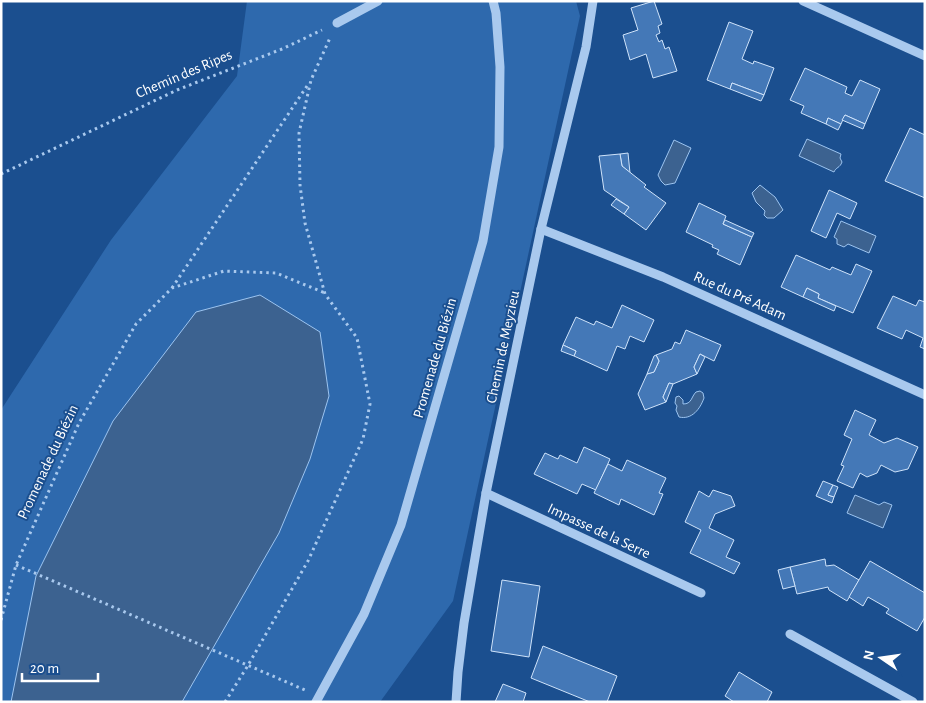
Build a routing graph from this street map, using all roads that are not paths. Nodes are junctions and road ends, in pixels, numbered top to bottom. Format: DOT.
graph roads {
  1 [pos="378,1"];
  2 [pos="493,1"];
  3 [pos="593,1"];
  4 [pos="803,1"];
  5 [pos="337,23"];
  6 [pos="925,56"];
  7 [pos="542,229"];
  8 [pos="925,395"];
  9 [pos="486,493"];
  10 [pos="701,593"];
  11 [pos="790,634"];
  12 [pos="318,699"];
  13 [pos="456,702"];
  14 [pos="913,702"];
  1 -- 5 [label="street"];
  2 -- 12 [label="street, Promenade du Biézin"];
  3 -- 7 [label="street, Chemin de Meyzieu"];
  4 -- 6 [label="street"];
  7 -- 8 [label="street, Rue du Pré Adam"];
  7 -- 9 [label="street, Chemin de Meyzieu"];
  9 -- 10 [label="street, Impasse de la Serre"];
  9 -- 13 [label="street, Chemin de Meyzieu"];
  11 -- 14 [label="street"];
}
